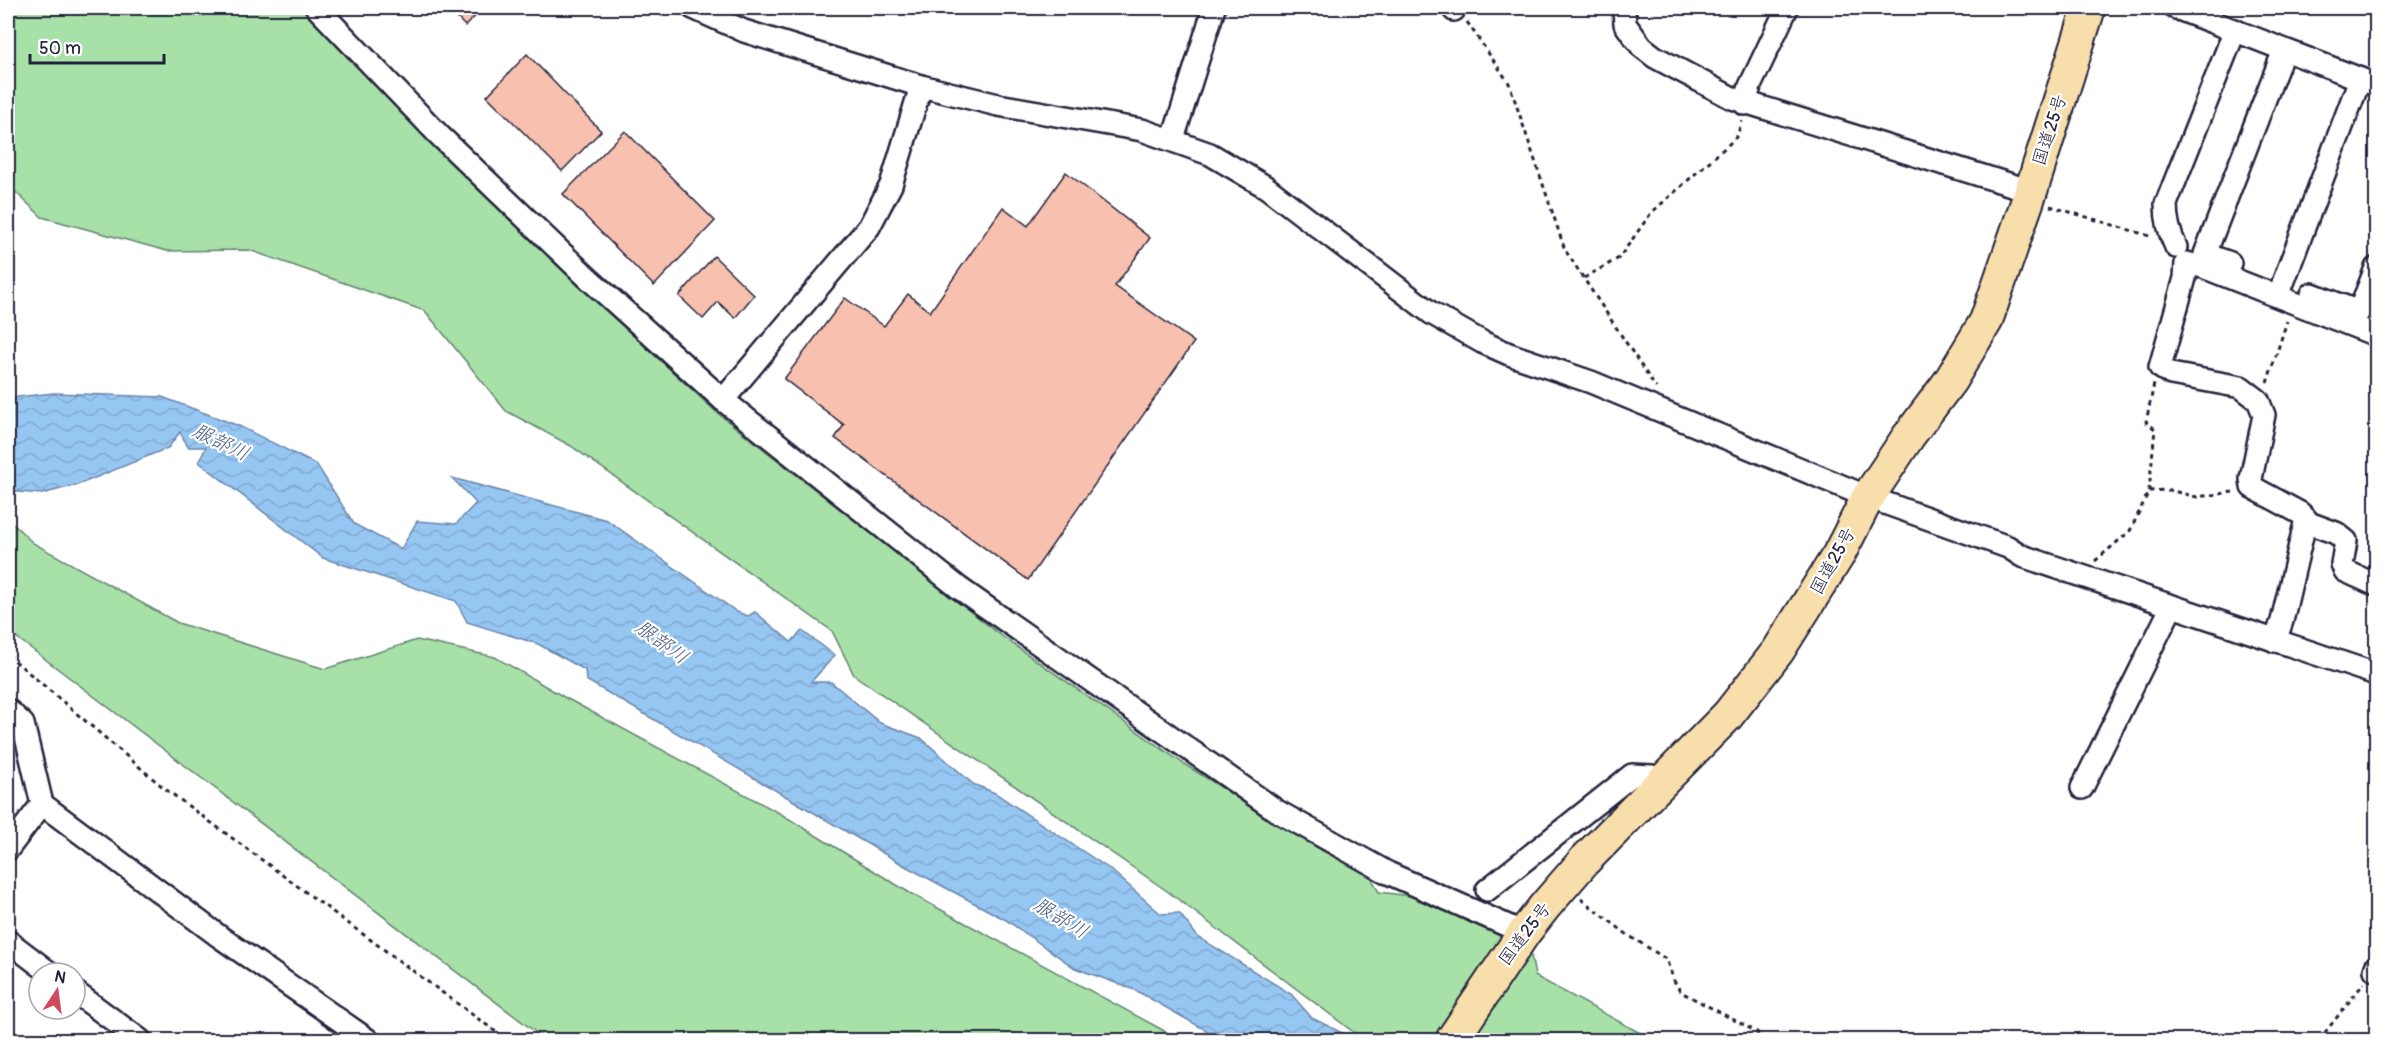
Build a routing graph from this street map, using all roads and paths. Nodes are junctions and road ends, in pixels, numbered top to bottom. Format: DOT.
graph roads {
  1 [pos="317,8"];
  2 [pos="693,8"];
  3 [pos="1214,8"];
  4 [pos="1624,8"];
  5 [pos="1787,8"];
  6 [pos="2089,8"];
  7 [pos="2176,8"];
  8 [pos="1454,9"];
  9 [pos="2235,30"];
  10 [pos="2284,50"];
  11 [pos="2368,82"];
  12 [pos="921,86"];
  13 [pos="1745,104"];
  14 [pos="1173,139"];
  15 [pos="2030,195"];
  16 [pos="2176,247"];
  17 [pos="2376,268"];
  18 [pos="1584,278"];
  19 [pos="2283,283"];
  20 [pos="2292,303"];
  21 [pos="2376,334"];
  22 [pos="2165,372"];
  23 [pos="723,400"];
  24 [pos="2258,400"];
  25 [pos="1664,412"];
  26 [pos="2252,487"];
  27 [pos="2149,491"];
  28 [pos="1868,497"];
  29 [pos="2306,522"];
  30 [pos="2079,574"];
  31 [pos="2376,585"];
  32 [pos="2172,606"];
  33 [pos="2275,641"];
  34 [pos="8,655"];
  35 [pos="2376,674"];
  36 [pos="8,711"];
  37 [pos="1663,783"];
  38 [pos="2082,788"];
  39 [pos="42,804"];
  40 [pos="10,840"];
  41 [pos="1563,885"];
  42 [pos="1488,890"];
  43 [pos="1524,933"];
  44 [pos="8,941"];
  45 [pos="34,961"];
  46 [pos="2376,969"];
  47 [pos="87,1001"];
  48 [pos="140,1041"];
  49 [pos="368,1041"];
  50 [pos="507,1041"];
  51 [pos="1452,1041"];
  52 [pos="1760,1041"];
  53 [pos="2319,1041"];
  1 -- 23 [label="street"];
  2 -- 12 [label="street"];
  3 -- 14 [label="street"];
  4 -- 13 [label="street"];
  5 -- 13 [label="street"];
  6 -- 15 [label="highway, 国道25号"];
  7 -- 9 [label="street"];
  8 -- 18 [label="path"];
  9 -- 10 [label="street"];
  9 -- 16 [label="street"];
  10 -- 11 [label="street"];
  10 -- 19 [label="street"];
  11 -- 19 [label="street"];
  12 -- 14 [label="street"];
  12 -- 23 [label="street"];
  13 -- 15 [label="street"];
  13 -- 18 [label="path"];
  14 -- 25 [label="street"];
  15 -- 16 [label="path"];
  15 -- 28 [label="highway, 国道25号"];
  17 -- 19 [label="street"];
  18 -- 25 [label="path"];
  20 -- 21 [label="street"];
  20 -- 22 [label="street"];
  20 -- 24 [label="path"];
  22 -- 24 [label="street"];
  22 -- 27 [label="path"];
  23 -- 43 [label="street"];
  24 -- 26 [label="street"];
  25 -- 28 [label="street"];
  26 -- 27 [label="path"];
  26 -- 29 [label="street"];
  27 -- 30 [label="path"];
  28 -- 30 [label="street"];
  28 -- 37 [label="highway, 国道25号"];
  29 -- 31 [label="street"];
  29 -- 33 [label="street"];
  30 -- 32 [label="street"];
  32 -- 33 [label="street"];
  32 -- 38 [label="street"];
  33 -- 35 [label="street"];
  34 -- 50 [label="path"];
  36 -- 39 [label="street"];
  37 -- 41 [label="highway, 国道25号"];
  37 -- 42 [label="street"];
  39 -- 40 [label="street"];
  39 -- 49 [label="street"];
  41 -- 43 [label="highway, 国道25号"];
  41 -- 52 [label="path"];
  43 -- 51 [label="highway, 国道25号"];
  44 -- 45 [label="street"];
  46 -- 53 [label="path"];
  47 -- 48 [label="street"];
}
